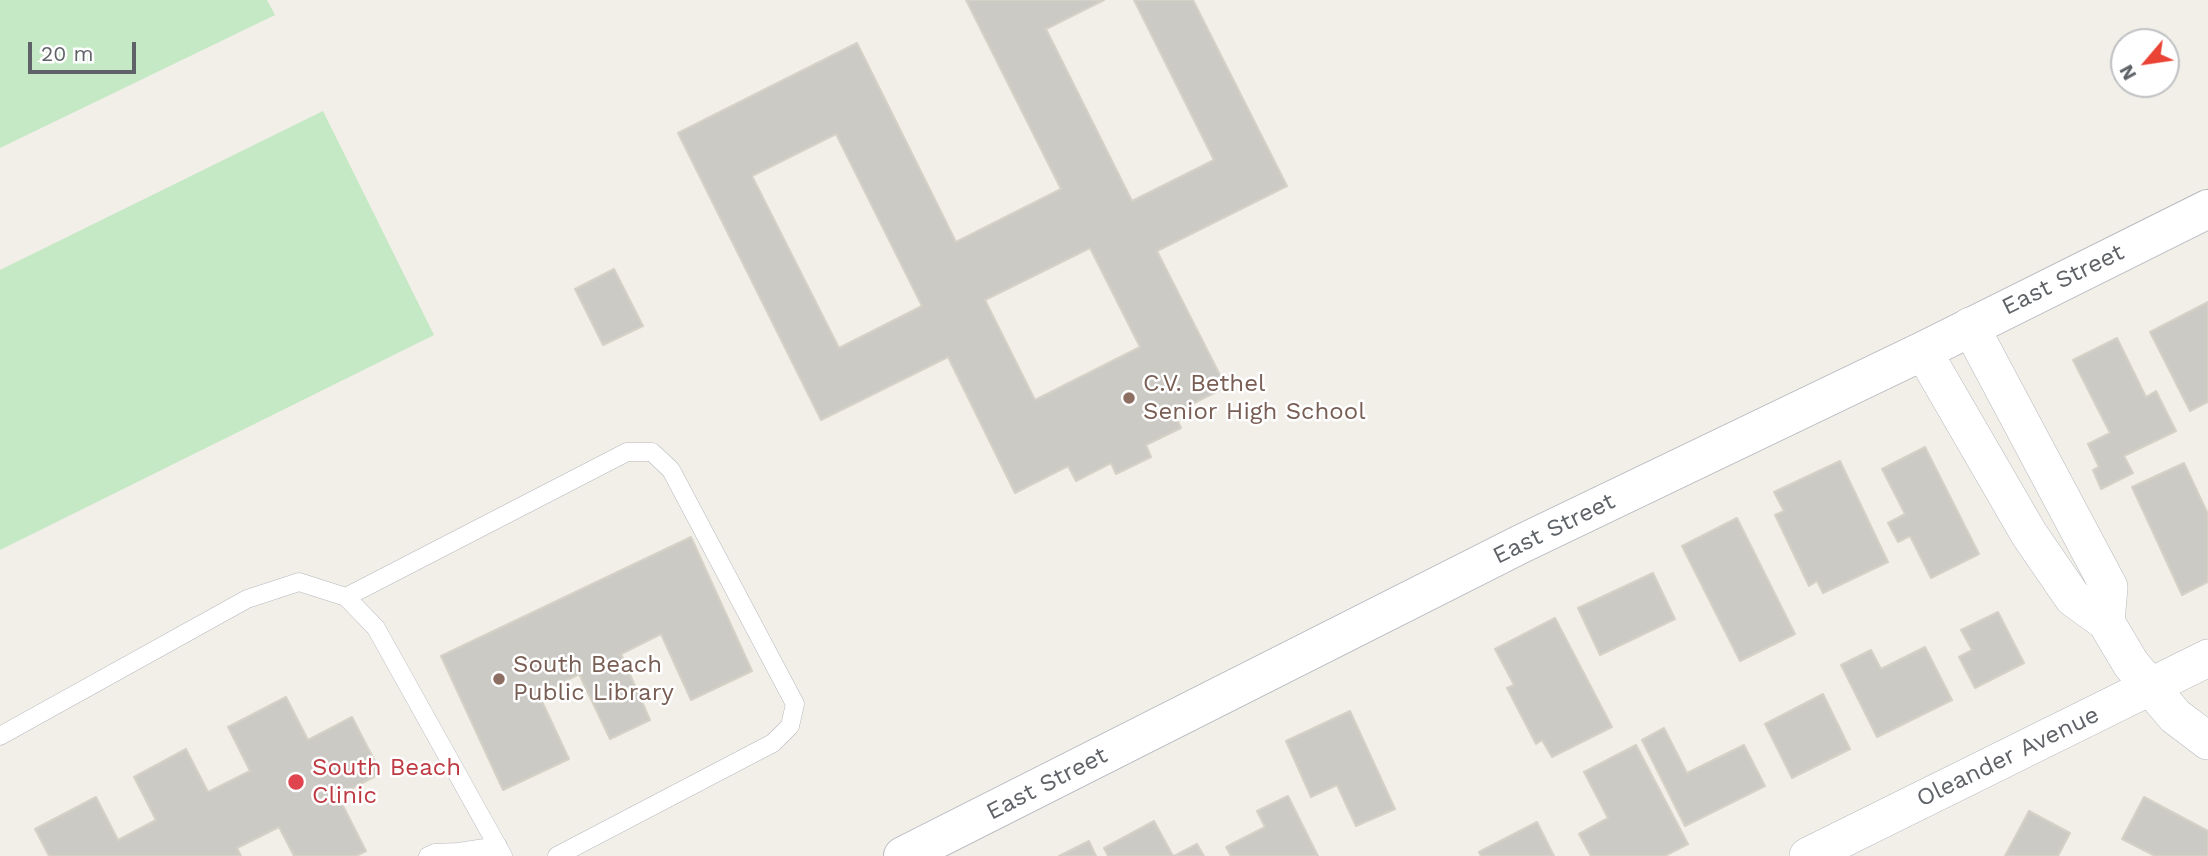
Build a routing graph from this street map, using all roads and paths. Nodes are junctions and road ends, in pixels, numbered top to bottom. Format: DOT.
graph roads {
  1 [pos="2208,209"];
  2 [pos="1970,326"];
  3 [pos="1923,351"];
  4 [pos="346,597"];
  5 [pos="2106,622"];
  6 [pos="2208,657"];
  7 [pos="2150,686"];
  8 [pos="0,736"];
  9 [pos="2208,741"];
  10 [pos="1855,843"];
  11 [pos="500,851"];
  12 [pos="459,854"];
  13 [pos="428,856"];
  14 [pos="558,856"];
  15 [pos="903,856"];
  16 [pos="1808,856"];
  1 -- 2 [label="main road, East Street"];
  2 -- 3 [label="main road, East Street"];
  2 -- 5 [label="street"];
  3 -- 5 [label="street"];
  3 -- 15 [label="main road, East Street"];
  4 -- 8 [label="lane"];
  4 -- 11 [label="lane"];
  4 -- 14 [label="lane"];
  5 -- 7 [label="street"];
  6 -- 7 [label="street, Oleander Avenue"];
  7 -- 9 [label="street"];
  7 -- 10 [label="street, Oleander Avenue"];
  10 -- 16 [label="street, Oleander Avenue"];
  11 -- 12 [label="lane"];
  12 -- 13 [label="lane"];
}
